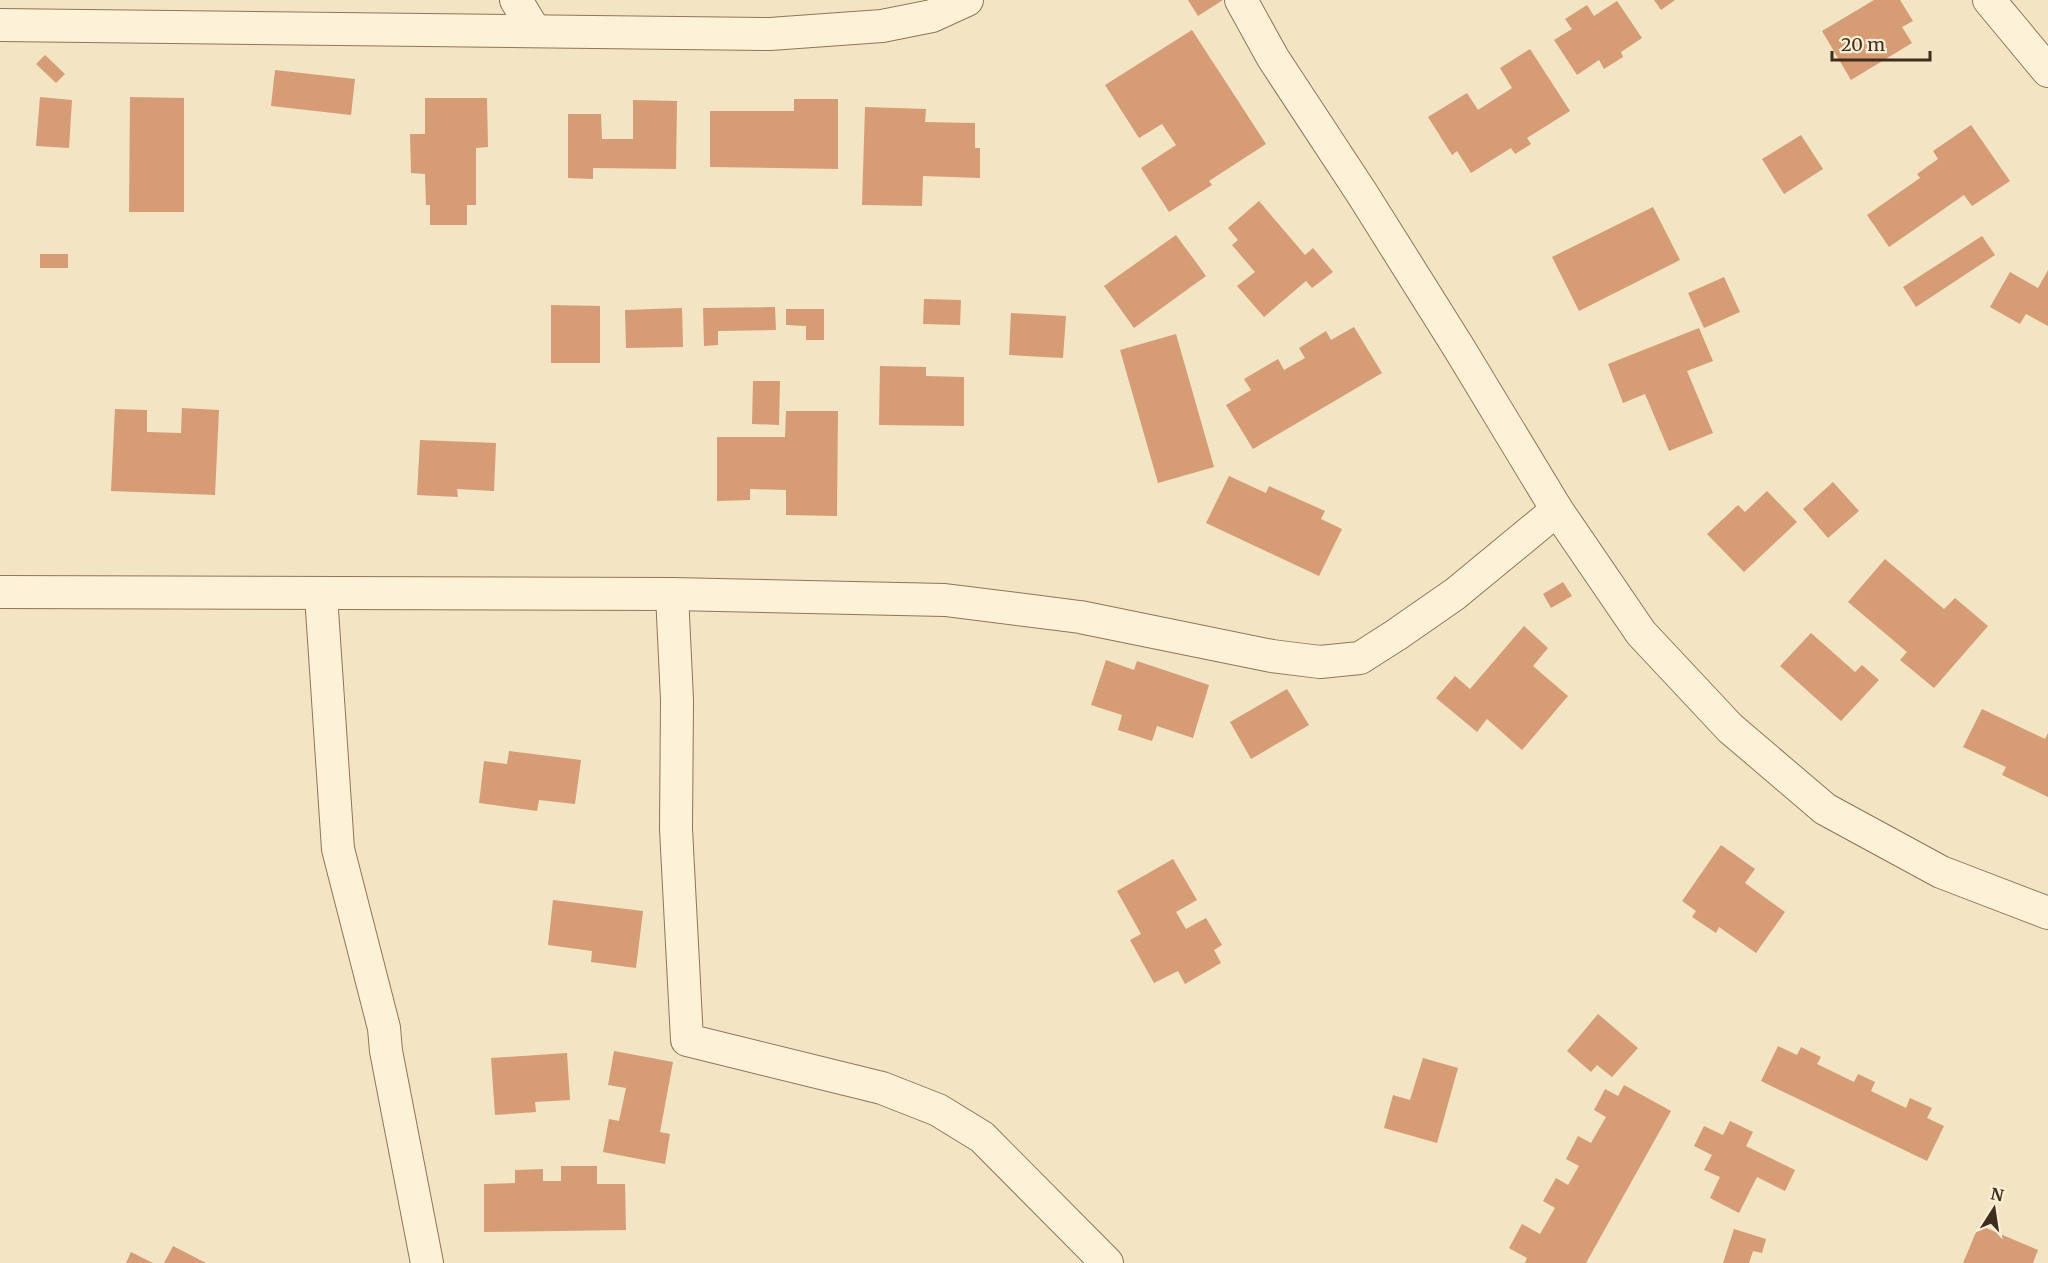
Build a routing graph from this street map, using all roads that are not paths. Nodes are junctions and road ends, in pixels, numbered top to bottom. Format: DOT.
graph roads {
  1 [pos="516,0"];
  2 [pos="967,0"];
  3 [pos="1241,0"];
  4 [pos="1989,0"];
  5 [pos="0,25"];
  6 [pos="534,30"];
  7 [pos="2048,71"];
  8 [pos="1557,510"];
  9 [pos="0,592"];
  10 [pos="672,594"];
  11 [pos="321,595"];
  12 [pos="2048,913"];
  13 [pos="427,1263"];
  14 [pos="1107,1263"];
  1 -- 6 [label="street"];
  2 -- 6 [label="street"];
  3 -- 8 [label="street"];
  4 -- 7 [label="street"];
  5 -- 6 [label="street"];
  8 -- 10 [label="street"];
  8 -- 12 [label="street"];
  9 -- 11 [label="street"];
  10 -- 11 [label="street"];
  10 -- 14 [label="street"];
  11 -- 13 [label="street"];
}
